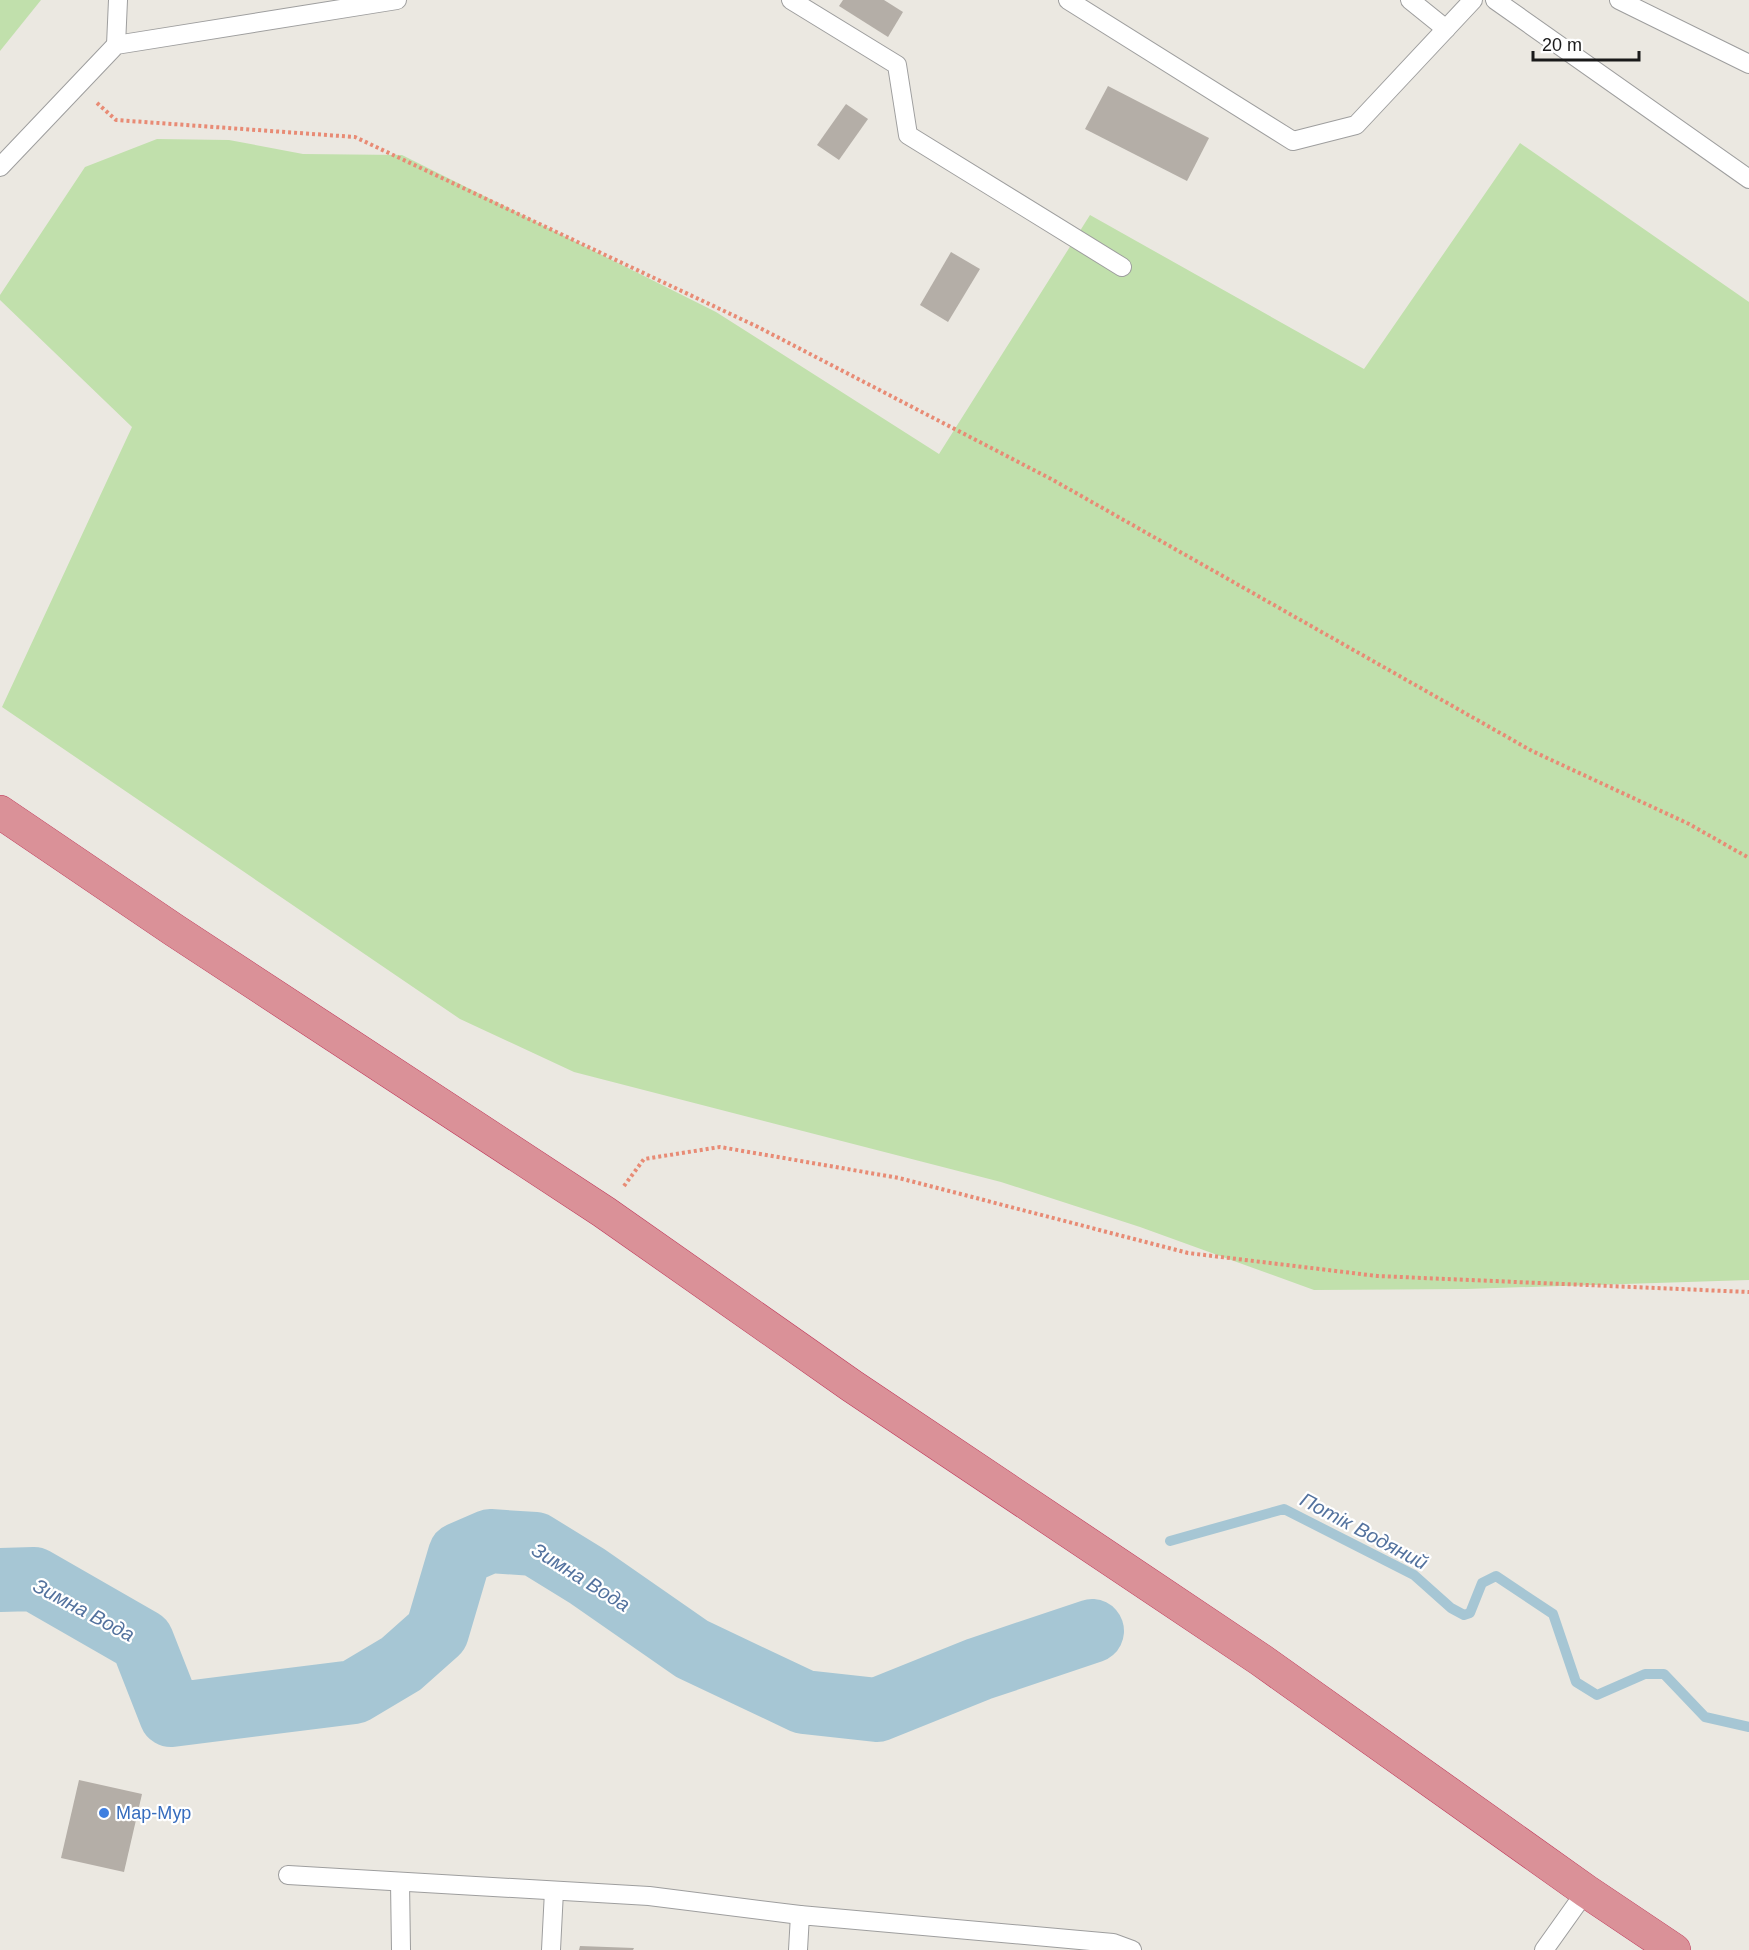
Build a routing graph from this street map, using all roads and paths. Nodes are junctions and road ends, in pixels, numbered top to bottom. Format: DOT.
graph roads {
  1 [pos="118,0"];
  2 [pos="397,0"];
  3 [pos="791,0"];
  4 [pos="1068,0"];
  5 [pos="1410,0"];
  6 [pos="1473,0"];
  7 [pos="1496,0"];
  8 [pos="1619,0"];
  9 [pos="1446,29"];
  10 [pos="116,45"];
  11 [pos="1749,64"];
  12 [pos="77,86"];
  13 [pos="0,167"];
  14 [pos="1749,179"];
  15 [pos="1122,267"];
  16 [pos="0,812"];
  17 [pos="1749,858"];
  18 [pos="604,1212"];
  19 [pos="1749,1292"];
  20 [pos="288,1875"];
  21 [pos="400,1882"];
  22 [pos="554,1891"];
  23 [pos="1586,1891"];
  24 [pos="800,1915"];
  25 [pos="401,1950"];
  26 [pos="551,1950"];
  27 [pos="798,1950"];
  28 [pos="1132,1950"];
  29 [pos="1544,1950"];
  30 [pos="1674,1950"];
  1 -- 10 [label="lane"];
  2 -- 10 [label="lane"];
  3 -- 15 [label="lane"];
  4 -- 9 [label="lane"];
  5 -- 9 [label="lane"];
  6 -- 9 [label="lane"];
  7 -- 14 [label="lane"];
  8 -- 11 [label="lane"];
  10 -- 12 [label="lane"];
  12 -- 13 [label="lane"];
  12 -- 17 [label="path"];
  16 -- 18 [label="highway"];
  18 -- 19 [label="path"];
  18 -- 23 [label="highway"];
  20 -- 21 [label="lane"];
  21 -- 22 [label="lane"];
  21 -- 25 [label="lane"];
  22 -- 24 [label="lane"];
  22 -- 26 [label="lane"];
  23 -- 29 [label="lane"];
  23 -- 30 [label="highway"];
  24 -- 27 [label="lane"];
  24 -- 28 [label="lane"];
}
